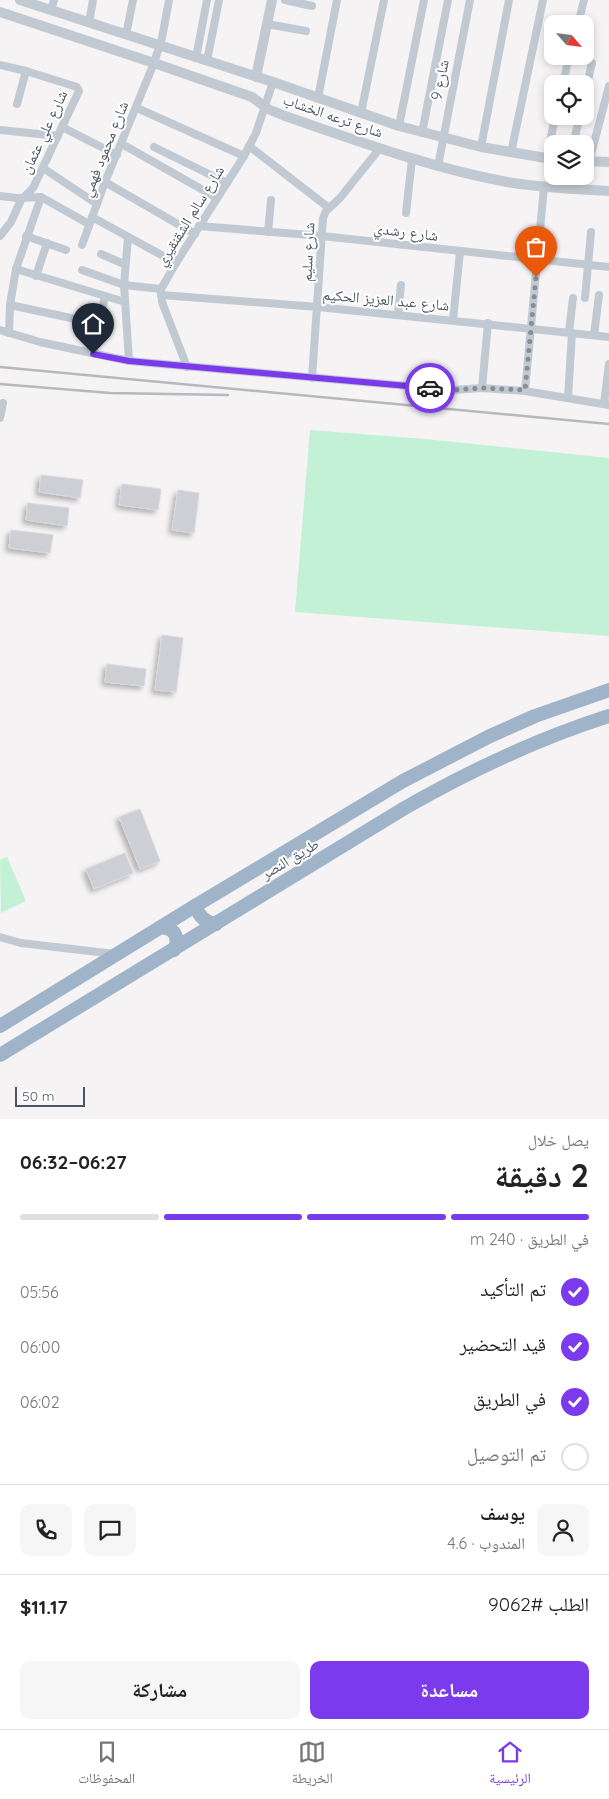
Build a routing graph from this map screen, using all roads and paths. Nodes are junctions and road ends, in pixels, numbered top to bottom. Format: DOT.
graph roads {
  1 [pos="20,0"];
  2 [pos="54,0"];
  3 [pos="93,0"];
  4 [pos="133,0"];
  5 [pos="169,0"];
  6 [pos="206,0"];
  7 [pos="219,0"];
  8 [pos="272,0"];
  9 [pos="285,0"];
  10 [pos="338,0"];
  11 [pos="384,0"];
  12 [pos="424,0"];
  13 [pos="448,0"];
  14 [pos="470,0"];
  15 [pos="509,0"];
  16 [pos="543,0"];
  17 [pos="584,0"];
  18 [pos="312,6"];
  19 [pos="51,10"];
  20 [pos="0,12"];
  21 [pos="580,15"];
  22 [pos="88,23"];
  23 [pos="267,24"];
  24 [pos="306,31"];
  25 [pos="126,35"];
  26 [pos="160,46"];
  27 [pos="196,58"];
  28 [pos="207,61"];
  29 [pos="154,63"];
  30 [pos="0,65"];
  31 [pos="26,71"];
  32 [pos="256,77"];
  33 [pos="272,82"];
  34 [pos="609,86"];
  35 [pos="318,98"];
  36 [pos="17,104"];
  37 [pos="265,106"];
  38 [pos="137,108"];
  39 [pos="361,114"];
  40 [pos="62,126"];
  41 [pos="399,126"];
  42 [pos="0,130"];
  43 [pos="422,133"];
  44 [pos="58,136"];
  45 [pos="443,138"];
  46 [pos="594,138"];
  47 [pos="122,144"];
  48 [pos="249,146"];
  49 [pos="154,147"];
  50 [pos="481,147"];
  51 [pos="380,148"];
  52 [pos="511,153"];
  53 [pos="117,155"];
  54 [pos="244,156"];
  55 [pos="544,157"];
  56 [pos="412,158"];
  57 [pos="594,162"];
  58 [pos="609,162"];
  59 [pos="438,166"];
  60 [pos="43,168"];
  61 [pos="105,182"];
  62 [pos="227,183"];
  63 [pos="544,187"];
  64 [pos="609,191"];
  65 [pos="0,196"];
  66 [pos="40,197"];
  67 [pos="24,198"];
  68 [pos="217,198"];
  69 [pos="271,200"];
  70 [pos="97,204"];
  71 [pos="330,208"];
  72 [pos="406,213"];
  73 [pos="91,220"];
  74 [pos="197,230"];
  75 [pos="268,232"];
  76 [pos="592,232"];
  77 [pos="0,236"];
  78 [pos="26,236"];
  79 [pos="322,236"];
  80 [pos="128,237"];
  81 [pos="47,243"];
  82 [pos="82,245"];
  83 [pos="66,250"];
  84 [pos="460,252"];
  85 [pos="102,254"];
  86 [pos="537,260"];
  87 [pos="176,263"];
  88 [pos="124,264"];
  89 [pos="588,265"];
  90 [pos="609,267"];
  91 [pos="16,269"];
  92 [pos="82,270"];
  93 [pos="36,276"];
  94 [pos="124,285"];
  95 [pos="401,285"];
  96 [pos="161,292"];
  97 [pos="599,294"];
  98 [pos="105,296"];
  99 [pos="573,298"];
  100 [pos="585,298"];
  101 [pos="125,302"];
  102 [pos="10,305"];
  103 [pos="318,308"];
  104 [pos="398,315"];
  105 [pos="453,320"];
  106 [pos="99,324"];
  107 [pos="488,324"];
  108 [pos="531,328"];
  109 [pos="0,330"];
  110 [pos="571,332"];
  111 [pos="8,333"];
  112 [pos="594,335"];
  113 [pos="609,336"];
  114 [pos="93,354"];
  115 [pos="129,361"];
  116 [pos="609,364"];
  117 [pos="186,367"];
  118 [pos="312,378"];
  119 [pos="482,388"];
  120 [pos="525,390"];
  121 [pos="568,398"];
  122 [pos="3,403"];
  123 [pos="607,404"];
  124 [pos="0,418"];
  125 [pos="609,690"];
  126 [pos="609,716"];
  127 [pos="195,906"];
  128 [pos="216,924"];
  129 [pos="161,927"];
  130 [pos="0,937"];
  131 [pos="174,950"];
  132 [pos="117,954"];
  133 [pos="0,1026"];
  134 [pos="0,1055"];
  1 -- 19 [label="street, شارع ترعه الخشاب"];
  2 -- 19 [label="street"];
  3 -- 22 [label="street"];
  4 -- 25 [label="street"];
  5 -- 26 [label="street, شارع محمود فهمي"];
  6 -- 27 [label="street"];
  7 -- 28 [label="street"];
  8 -- 23 [label="street"];
  9 -- 18 [label="street"];
  10 -- 35 [label="street"];
  11 -- 39 [label="street"];
  12 -- 41 [label="street"];
  13 -- 43 [label="street"];
  14 -- 45 [label="street, شارع 9"];
  15 -- 50 [label="street"];
  16 -- 52 [label="street"];
  17 -- 21 [label="street"];
  19 -- 22 [label="street, شارع ترعه الخشاب"];
  20 -- 29 [label="street, شارع ترعه الخشاب"];
  22 -- 25 [label="street, شارع ترعه الخشاب"];
  23 -- 24 [label="street"];
  23 -- 32 [label="street"];
  25 -- 26 [label="street, شارع ترعه الخشاب"];
  26 -- 27 [label="street, شارع ترعه الخشاب"];
  26 -- 29 [label="street, شارع محمود فهمي"];
  27 -- 28 [label="street, شارع ترعه الخشاب"];
  28 -- 32 [label="street, شارع ترعه الخشاب"];
  29 -- 37 [label="street, شارع ترعه الخشاب"];
  29 -- 38 [label="street, شارع محمود فهمي"];
  30 -- 31 [label="street"];
  31 -- 36 [label="street"];
  31 -- 40 [label="street, شارع علي عثمان"];
  32 -- 33 [label="street, شارع ترعه الخشاب"];
  33 -- 35 [label="street, شارع ترعه الخشاب"];
  33 -- 37 [label="street, شارع سالم الشقنقيري"];
  34 -- 46 [label="street"];
  35 -- 39 [label="street, شارع ترعه الخشاب"];
  37 -- 48 [label="street, شارع سالم الشقنقيري"];
  37 -- 51 [label="street, شارع ترعه الخشاب"];
  38 -- 47 [label="street, شارع محمود فهمي"];
  38 -- 54 [label="street"];
  39 -- 41 [label="street, شارع ترعه الخشاب"];
  40 -- 44 [label="street, شارع علي عثمان"];
  40 -- 53 [label="street"];
  41 -- 43 [label="street, شارع ترعه الخشاب"];
  42 -- 44 [label="street"];
  43 -- 45 [label="street, شارع ترعه الخشاب"];
  44 -- 60 [label="street, شارع علي عثمان"];
  45 -- 50 [label="street, شارع ترعه الخشاب"];
  45 -- 59 [label="street, شارع 9"];
  47 -- 53 [label="street, شارع محمود فهمي"];
  47 -- 68 [label="street"];
  48 -- 54 [label="street, شارع سالم الشقنقيري"];
  48 -- 71 [label="street"];
  49 -- 62 [label="street"];
  50 -- 52 [label="street, شارع ترعه الخشاب"];
  51 -- 56 [label="street, شارع ترعه الخشاب"];
  51 -- 71 [label="street, شارع سليم"];
  52 -- 55 [label="street, شارع ترعه الخشاب"];
  53 -- 61 [label="street, شارع محمود فهمي"];
  54 -- 62 [label="street, شارع سالم الشقنقيري"];
  56 -- 59 [label="street, شارع ترعه الخشاب"];
  56 -- 72 [label="street"];
  57 -- 58 [label="street"];
  59 -- 63 [label="street, شارع ترعه الخشاب"];
  60 -- 67 [label="street, شارع علي عثمان"];
  60 -- 70 [label="street"];
  61 -- 70 [label="street, شارع محمود فهمي"];
  61 -- 74 [label="street"];
  62 -- 68 [label="street, شارع سالم الشقنقيري"];
  63 -- 64 [label="street, شارع ترعه الخشاب"];
  63 -- 86 [label="street"];
  65 -- 67 [label="street"];
  66 -- 67 [label="street"];
  66 -- 73 [label="street"];
  66 -- 78 [label="street"];
  67 -- 77 [label="street, شارع علي عثمان"];
  68 -- 74 [label="street, شارع سالم الشقنقيري"];
  69 -- 75 [label="street"];
  70 -- 73 [label="street, شارع محمود فهمي"];
  71 -- 79 [label="street, شارع سليم"];
  73 -- 80 [label="street"];
  73 -- 82 [label="street, شارع محمود فهمي"];
  74 -- 75 [label="street, شارع رشدي"];
  74 -- 87 [label="street, شارع سالم الشقنقيري"];
  75 -- 79 [label="street, شارع رشدي"];
  76 -- 89 [label="street"];
  78 -- 81 [label="street"];
  78 -- 91 [label="street"];
  79 -- 84 [label="street, شارع رشدي"];
  79 -- 103 [label="street, شارع سليم"];
  80 -- 87 [label="street"];
  80 -- 88 [label="street"];
  81 -- 83 [label="street"];
  81 -- 93 [label="street"];
  84 -- 86 [label="street, شارع رشدي"];
  84 -- 105 [label="street"];
  85 -- 88 [label="street"];
  86 -- 89 [label="street, شارع رشدي"];
  86 -- 108 [label="street"];
  87 -- 96 [label="street, شارع سالم الشقنقيري"];
  88 -- 94 [label="street"];
  89 -- 90 [label="street, شارع رشدي"];
  89 -- 100 [label="street"];
  91 -- 93 [label="street"];
  91 -- 102 [label="street"];
  92 -- 94 [label="street, شارع عبد العزيز الحكيم"];
  93 -- 98 [label="street"];
  94 -- 96 [label="street, شارع عبد العزيز الحكيم"];
  94 -- 101 [label="street"];
  95 -- 104 [label="street"];
  96 -- 103 [label="street, شارع عبد العزيز الحكيم"];
  96 -- 117 [label="street"];
  97 -- 112 [label="street"];
  98 -- 101 [label="street"];
  98 -- 106 [label="street"];
  99 -- 110 [label="street"];
  101 -- 115 [label="street"];
  102 -- 106 [label="street"];
  102 -- 111 [label="street"];
  103 -- 104 [label="street, شارع عبد العزيز الحكيم"];
  103 -- 118 [label="street, شارع سليم"];
  104 -- 105 [label="street, شارع عبد العزيز الحكيم"];
  105 -- 107 [label="street, شارع عبد العزيز الحكيم"];
  106 -- 114 [label="street"];
  107 -- 108 [label="street, شارع عبد العزيز الحكيم"];
  107 -- 119 [label="street"];
  108 -- 110 [label="street, شارع عبد العزيز الحكيم"];
  108 -- 120 [label="street"];
  109 -- 111 [label="street"];
  110 -- 112 [label="street, شارع عبد العزيز الحكيم"];
  110 -- 121 [label="street"];
  111 -- 114 [label="street"];
  112 -- 113 [label="street, شارع عبد العزيز الحكيم"];
  114 -- 115 [label="street"];
  115 -- 117 [label="street"];
  116 -- 123 [label="street"];
  117 -- 118 [label="street"];
  118 -- 119 [label="street"];
  119 -- 120 [label="street"];
  120 -- 121 [label="street"];
  121 -- 123 [label="street"];
  122 -- 124 [label="street"];
  125 -- 127 [label="highway, طريق النصر"];
  126 -- 128 [label="highway, طريق النصر"];
  127 -- 128 [label="highway"];
  127 -- 129 [label="highway, طريق النصر"];
  128 -- 131 [label="highway, طريق النصر"];
  129 -- 131 [label="highway"];
  129 -- 132 [label="highway, طريق النصر"];
  130 -- 132 [label="street"];
  131 -- 134 [label="highway, طريق النصر"];
  132 -- 133 [label="highway, طريق النصر"];
}
